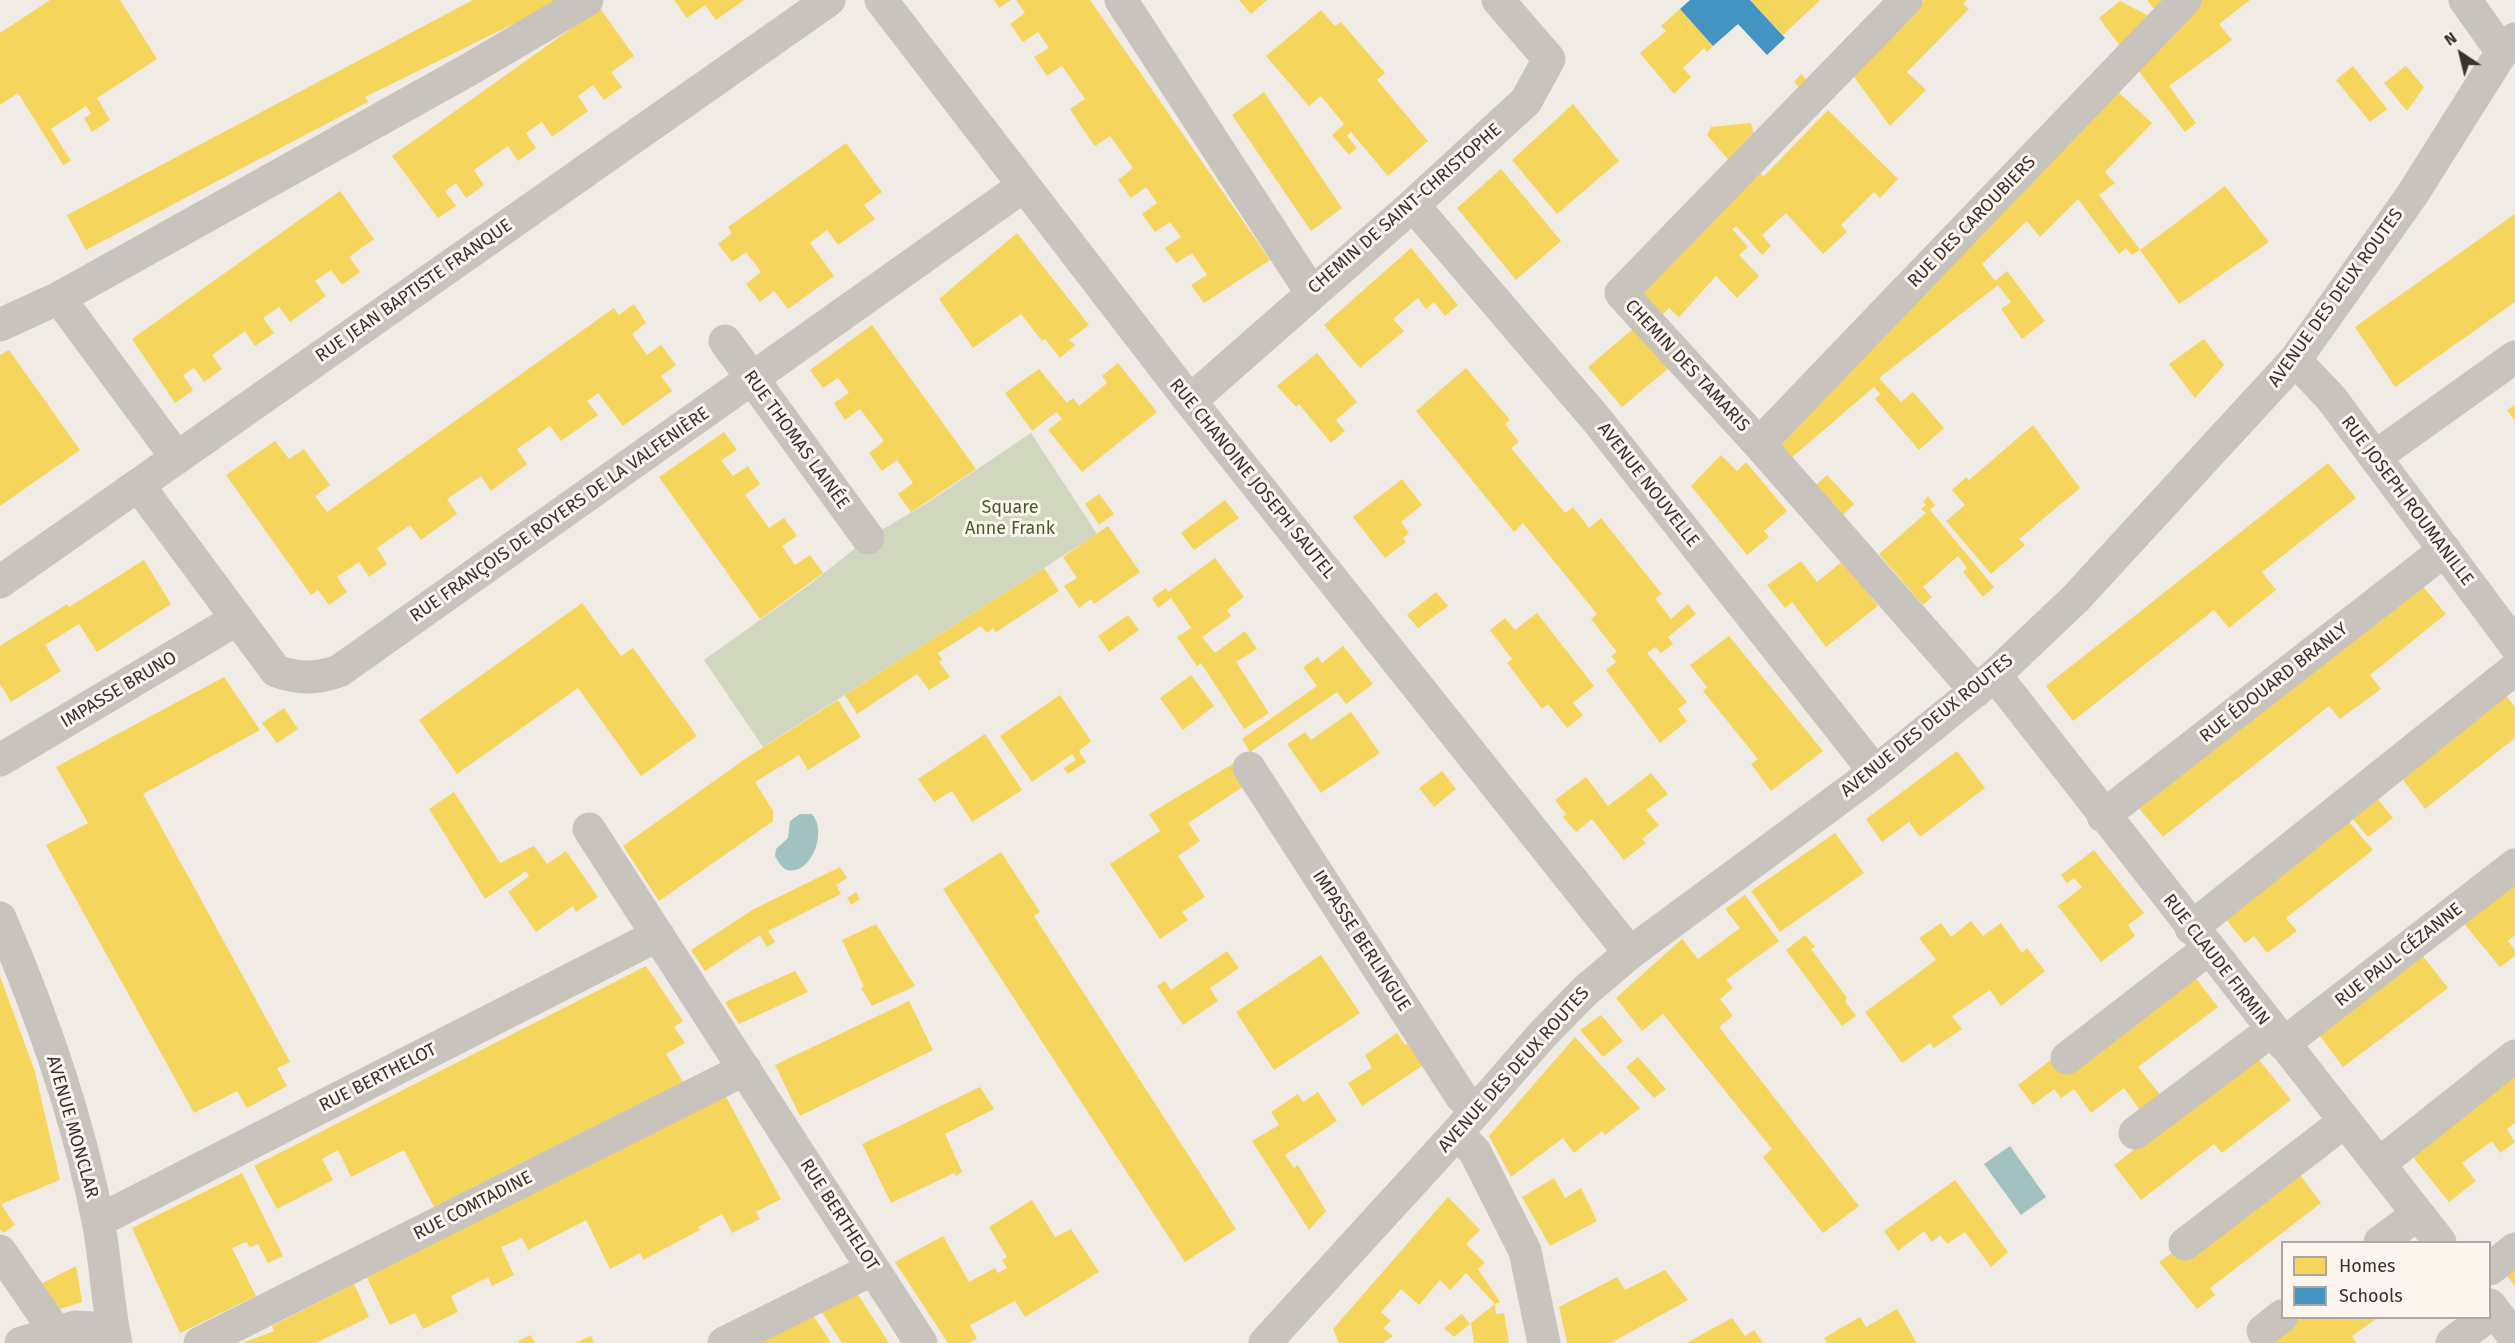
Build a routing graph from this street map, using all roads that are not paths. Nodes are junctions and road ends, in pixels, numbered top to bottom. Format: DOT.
graph roads {
  1 [pos="587,0"];
  2 [pos="829,0"];
  3 [pos="881,0"];
  4 [pos="1121,0"];
  5 [pos="1498,0"];
  6 [pos="1906,0"];
  7 [pos="2185,0"];
  8 [pos="2465,0"];
  9 [pos="2508,45"];
  10 [pos="1023,187"];
  11 [pos="1413,205"];
  12 [pos="1311,292"];
  13 [pos="59,298"];
  14 [pos="0,325"];
  15 [pos="725,341"];
  16 [pos="2515,357"];
  17 [pos="2295,360"];
  18 [pos="752,379"];
  19 [pos="1190,401"];
  20 [pos="1759,444"];
  21 [pos="2375,457"];
  22 [pos="177,458"];
  23 [pos="138,485"];
  24 [pos="868,538"];
  25 [pos="2445,550"];
  26 [pos="0,582"];
  27 [pos="237,619"];
  28 [pos="2515,645"];
  29 [pos="2515,669"];
  30 [pos="1985,683"];
  31 [pos="0,760"];
  32 [pos="1249,768"];
  33 [pos="1875,772"];
  34 [pos="2103,816"];
  35 [pos="589,829"];
  36 [pos="2515,865"];
  37 [pos="0,918"];
  38 [pos="658,935"];
  39 [pos="2199,938"];
  40 [pos="1630,953"];
  41 [pos="2277,1037"];
  42 [pos="2515,1056"];
  43 [pos="2067,1058"];
  44 [pos="745,1069"];
  45 [pos="1467,1121"];
  46 [pos="2344,1122"];
  47 [pos="2134,1133"];
  48 [pos="2379,1164"];
  49 [pos="2418,1214"];
  50 [pos="98,1221"];
  51 [pos="2381,1241"];
  52 [pos="2439,1241"];
  53 [pos="2185,1244"];
  54 [pos="2515,1249"];
  55 [pos="0,1251"];
  56 [pos="2491,1268"];
  57 [pos="873,1269"];
  58 [pos="2491,1314"];
  59 [pos="2481,1319"];
  60 [pos="55,1331"];
  61 [pos="115,1336"];
  62 [pos="2515,1338"];
  63 [pos="21,1343"];
  64 [pos="200,1343"];
  65 [pos="724,1343"];
  66 [pos="921,1343"];
  67 [pos="1265,1343"];
  68 [pos="1544,1343"];
  69 [pos="2452,1343"];
  1 -- 13 [label="street"];
  2 -- 22 [label="street, RUE JEAN BAPTISTE FRANQUE"];
  3 -- 10 [label="street, RUE CHANOINE JOSEPH SAUTEL"];
  4 -- 12 [label="street"];
  5 -- 11 [label="street, CHEMIN DE SAINT-CHRISTOPHE"];
  6 -- 20 [label="street, CHEMIN DES TAMARIS"];
  7 -- 20 [label="street, RUE DES CAROUBIERS"];
  8 -- 9 [label="street"];
  9 -- 17 [label="street, AVENUE DES DEUX ROUTES"];
  10 -- 18 [label="street, RUE FRANÇOIS DE ROYERS DE LA VALFENIÈRE"];
  10 -- 19 [label="street, RUE CHANOINE JOSEPH SAUTEL"];
  11 -- 12 [label="street, CHEMIN DE SAINT-CHRISTOPHE"];
  11 -- 33 [label="street, AVENUE NOUVELLE"];
  12 -- 19 [label="street, CHEMIN DE SAINT-CHRISTOPHE"];
  13 -- 14 [label="street"];
  13 -- 22 [label="street"];
  15 -- 18 [label="street, RUE THOMAS LAINÉE"];
  16 -- 21 [label="street"];
  17 -- 21 [label="street, RUE JOSEPH ROUMANILLE"];
  17 -- 30 [label="street, AVENUE DES DEUX ROUTES"];
  18 -- 24 [label="street, RUE THOMAS LAINÉE"];
  18 -- 27 [label="street, RUE FRANÇOIS DE ROYERS DE LA VALFENIÈRE"];
  19 -- 40 [label="street, RUE CHANOINE JOSEPH SAUTEL"];
  20 -- 30 [label="street, CHEMIN DES TAMARIS"];
  21 -- 25 [label="street, RUE JOSEPH ROUMANILLE"];
  22 -- 23 [label="street, RUE JEAN BAPTISTE FRANQUE"];
  23 -- 26 [label="street, RUE JEAN BAPTISTE FRANQUE"];
  23 -- 27 [label="street, RUE FRANÇOIS DE ROYERS DE LA VALFENIÈRE"];
  25 -- 28 [label="street, RUE JOSEPH ROUMANILLE"];
  25 -- 34 [label="street, RUE ÉDOUARD BRANLY"];
  27 -- 31 [label="street, IMPASSE BRUNO"];
  29 -- 39 [label="street"];
  30 -- 33 [label="street, AVENUE DES DEUX ROUTES"];
  30 -- 34 [label="street, RUE CLAUDE FIRMIN"];
  32 -- 45 [label="street, IMPASSE BERLINGUE"];
  33 -- 40 [label="street, AVENUE DES DEUX ROUTES"];
  34 -- 39 [label="street, RUE CLAUDE FIRMIN"];
  35 -- 38 [label="street, RUE BERTHELOT"];
  36 -- 41 [label="street, RUE PAUL CÉZANNE"];
  37 -- 50 [label="street, AVENUE MONCLAR"];
  38 -- 44 [label="street, RUE BERTHELOT"];
  38 -- 50 [label="street, RUE BERTHELOT"];
  39 -- 41 [label="street, RUE CLAUDE FIRMIN"];
  39 -- 43 [label="street"];
  40 -- 45 [label="street, AVENUE DES DEUX ROUTES"];
  41 -- 46 [label="street, RUE CLAUDE FIRMIN"];
  41 -- 47 [label="street, RUE PAUL CÉZANNE"];
  42 -- 48 [label="street"];
  44 -- 57 [label="street, RUE BERTHELOT"];
  44 -- 64 [label="street, RUE COMTADINE"];
  45 -- 67 [label="street, AVENUE DES DEUX ROUTES"];
  45 -- 68 [label="street, IMPASSE BERLINGUE"];
  46 -- 48 [label="street, RUE CLAUDE FIRMIN"];
  46 -- 53 [label="street"];
  48 -- 49 [label="street, RUE CLAUDE FIRMIN"];
  49 -- 51 [label="street"];
  49 -- 52 [label="street, RUE CLAUDE FIRMIN"];
  50 -- 61 [label="street, AVENUE MONCLAR"];
  54 -- 56 [label="street"];
  55 -- 60 [label="street"];
  57 -- 65 [label="street"];
  57 -- 66 [label="street, RUE BERTHELOT"];
  58 -- 62 [label="street"];
  59 -- 69 [label="street"];
  60 -- 61 [label="street"];
  60 -- 63 [label="street"];
}
